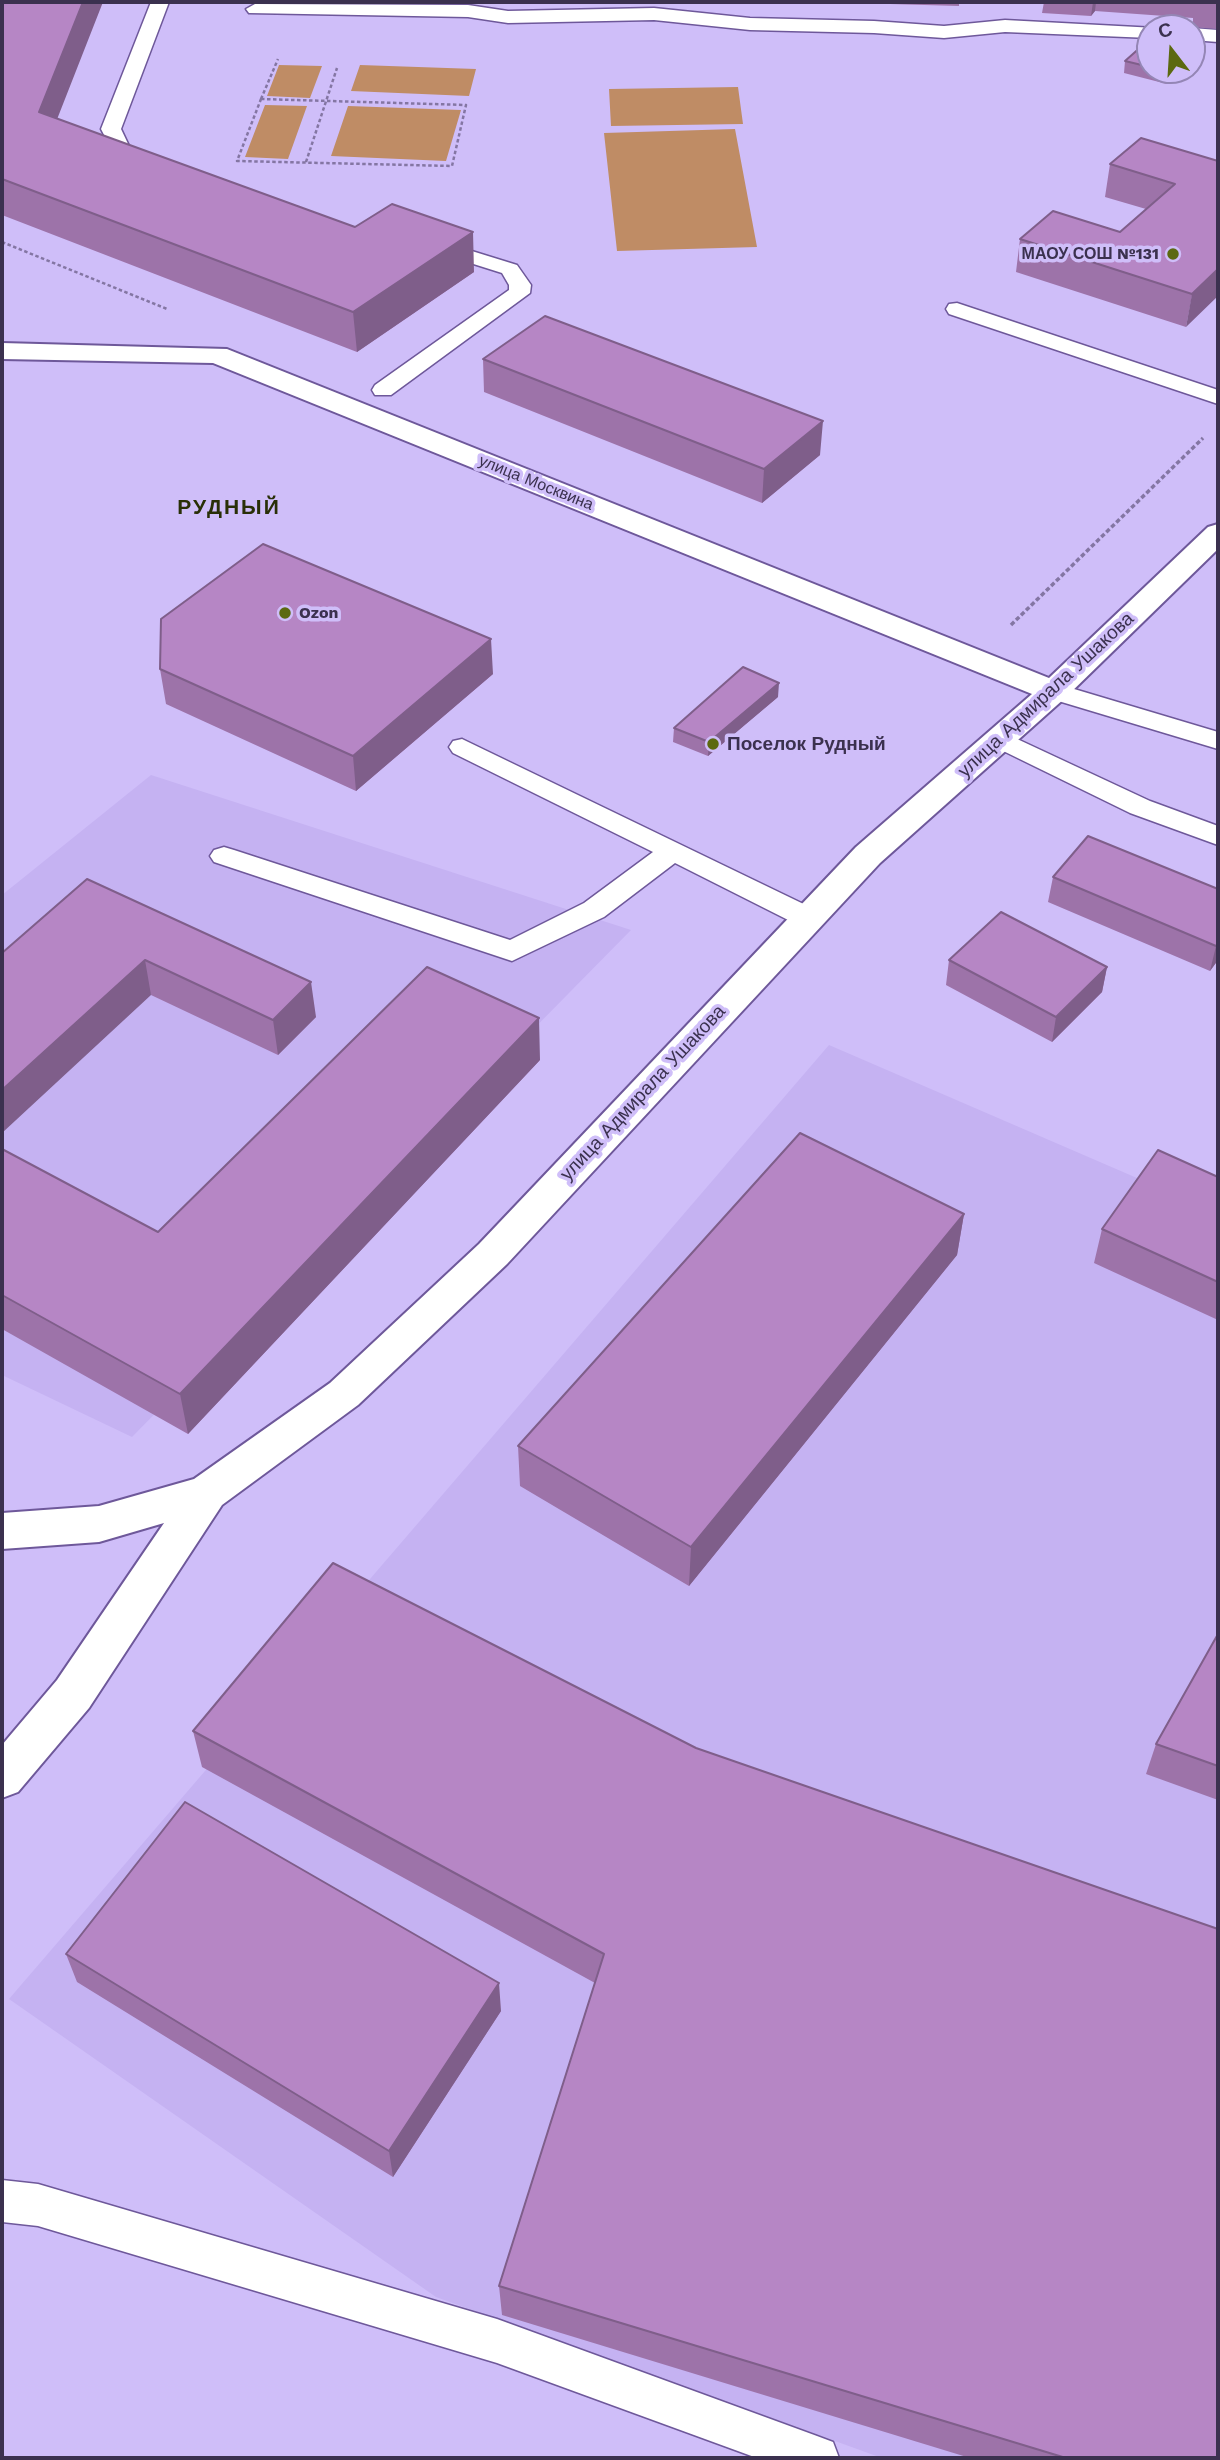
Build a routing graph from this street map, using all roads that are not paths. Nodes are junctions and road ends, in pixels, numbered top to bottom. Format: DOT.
graph roads {
  1 [pos="160,2"];
  2 [pos="255,9"];
  3 [pos="1136,31"];
  4 [pos="173,173"];
  5 [pos="417,240"];
  6 [pos="957,309"];
  7 [pos="2,351"];
  8 [pos="383,390"];
  9 [pos="1218,397"];
  10 [pos="1218,533"];
  11 [pos="1054,691"];
  12 [pos="1000,739"];
  13 [pos="1218,741"];
  14 [pos="462,747"];
  15 [pos="1218,836"];
  16 [pos="673,851"];
  17 [pos="224,856"];
  18 [pos="808,918"];
  19 [pos="207,1493"];
  20 [pos="2,1531"];
  21 [pos="2,1778"];
  22 [pos="2,2201"];
  23 [pos="817,2458"];
  1 -- 4 [label="lane"];
  2 -- 3 [label="lane"];
  5 -- 8 [label="lane"];
  6 -- 9 [label="lane"];
  7 -- 11 [label="street, улица Москвина"];
  10 -- 11 [label="street, улица Адмирала Ушакова"];
  11 -- 12 [label="street, улица Адмирала Ушакова"];
  11 -- 13 [label="lane"];
  12 -- 15 [label="lane"];
  12 -- 18 [label="street, улица Адмирала Ушакова"];
  14 -- 16 [label="lane"];
  16 -- 17 [label="lane"];
  16 -- 18 [label="lane"];
  18 -- 19 [label="street, улица Адмирала Ушакова"];
  19 -- 20 [label="street, улица Адмирала Ушакова"];
  19 -- 21 [label="street"];
  22 -- 23 [label="lane"];
}
